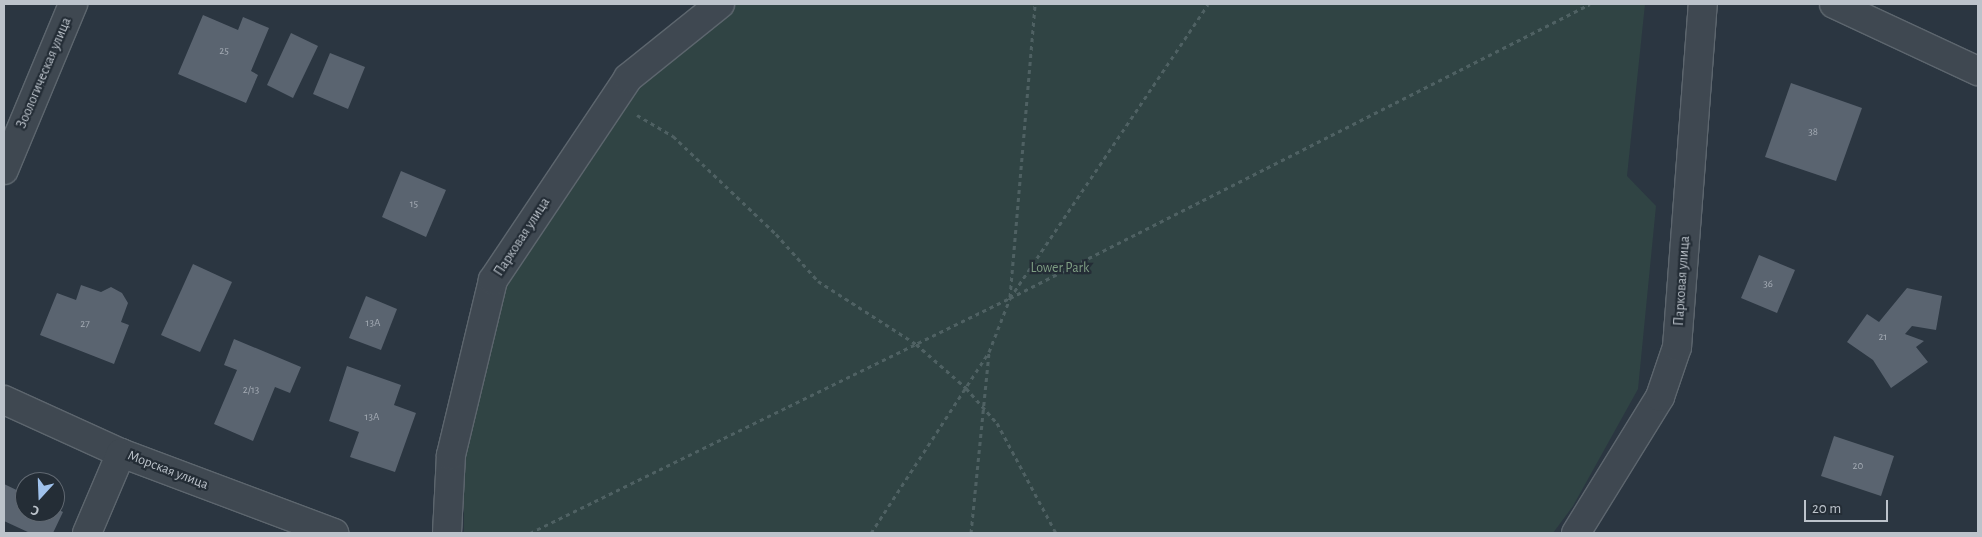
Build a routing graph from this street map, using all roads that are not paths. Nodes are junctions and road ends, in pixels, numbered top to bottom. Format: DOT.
graph roads {
  1 [pos="73,4"];
  2 [pos="720,4"];
  3 [pos="1703,4"];
  4 [pos="1834,4"];
  5 [pos="1978,71"];
  6 [pos="4,170"];
  7 [pos="4,400"];
  8 [pos="121,453"];
  9 [pos="88,533"];
  10 [pos="334,533"];
  11 [pos="447,533"];
  12 [pos="1576,533"];
  1 -- 6 [label="street, Зоологическая улица"];
  2 -- 11 [label="street, Парковая улица"];
  3 -- 12 [label="street, Парковая улица"];
  4 -- 5 [label="street"];
  7 -- 8 [label="street, Морская улица"];
  8 -- 9 [label="street"];
  8 -- 10 [label="street, Морская улица"];
}
